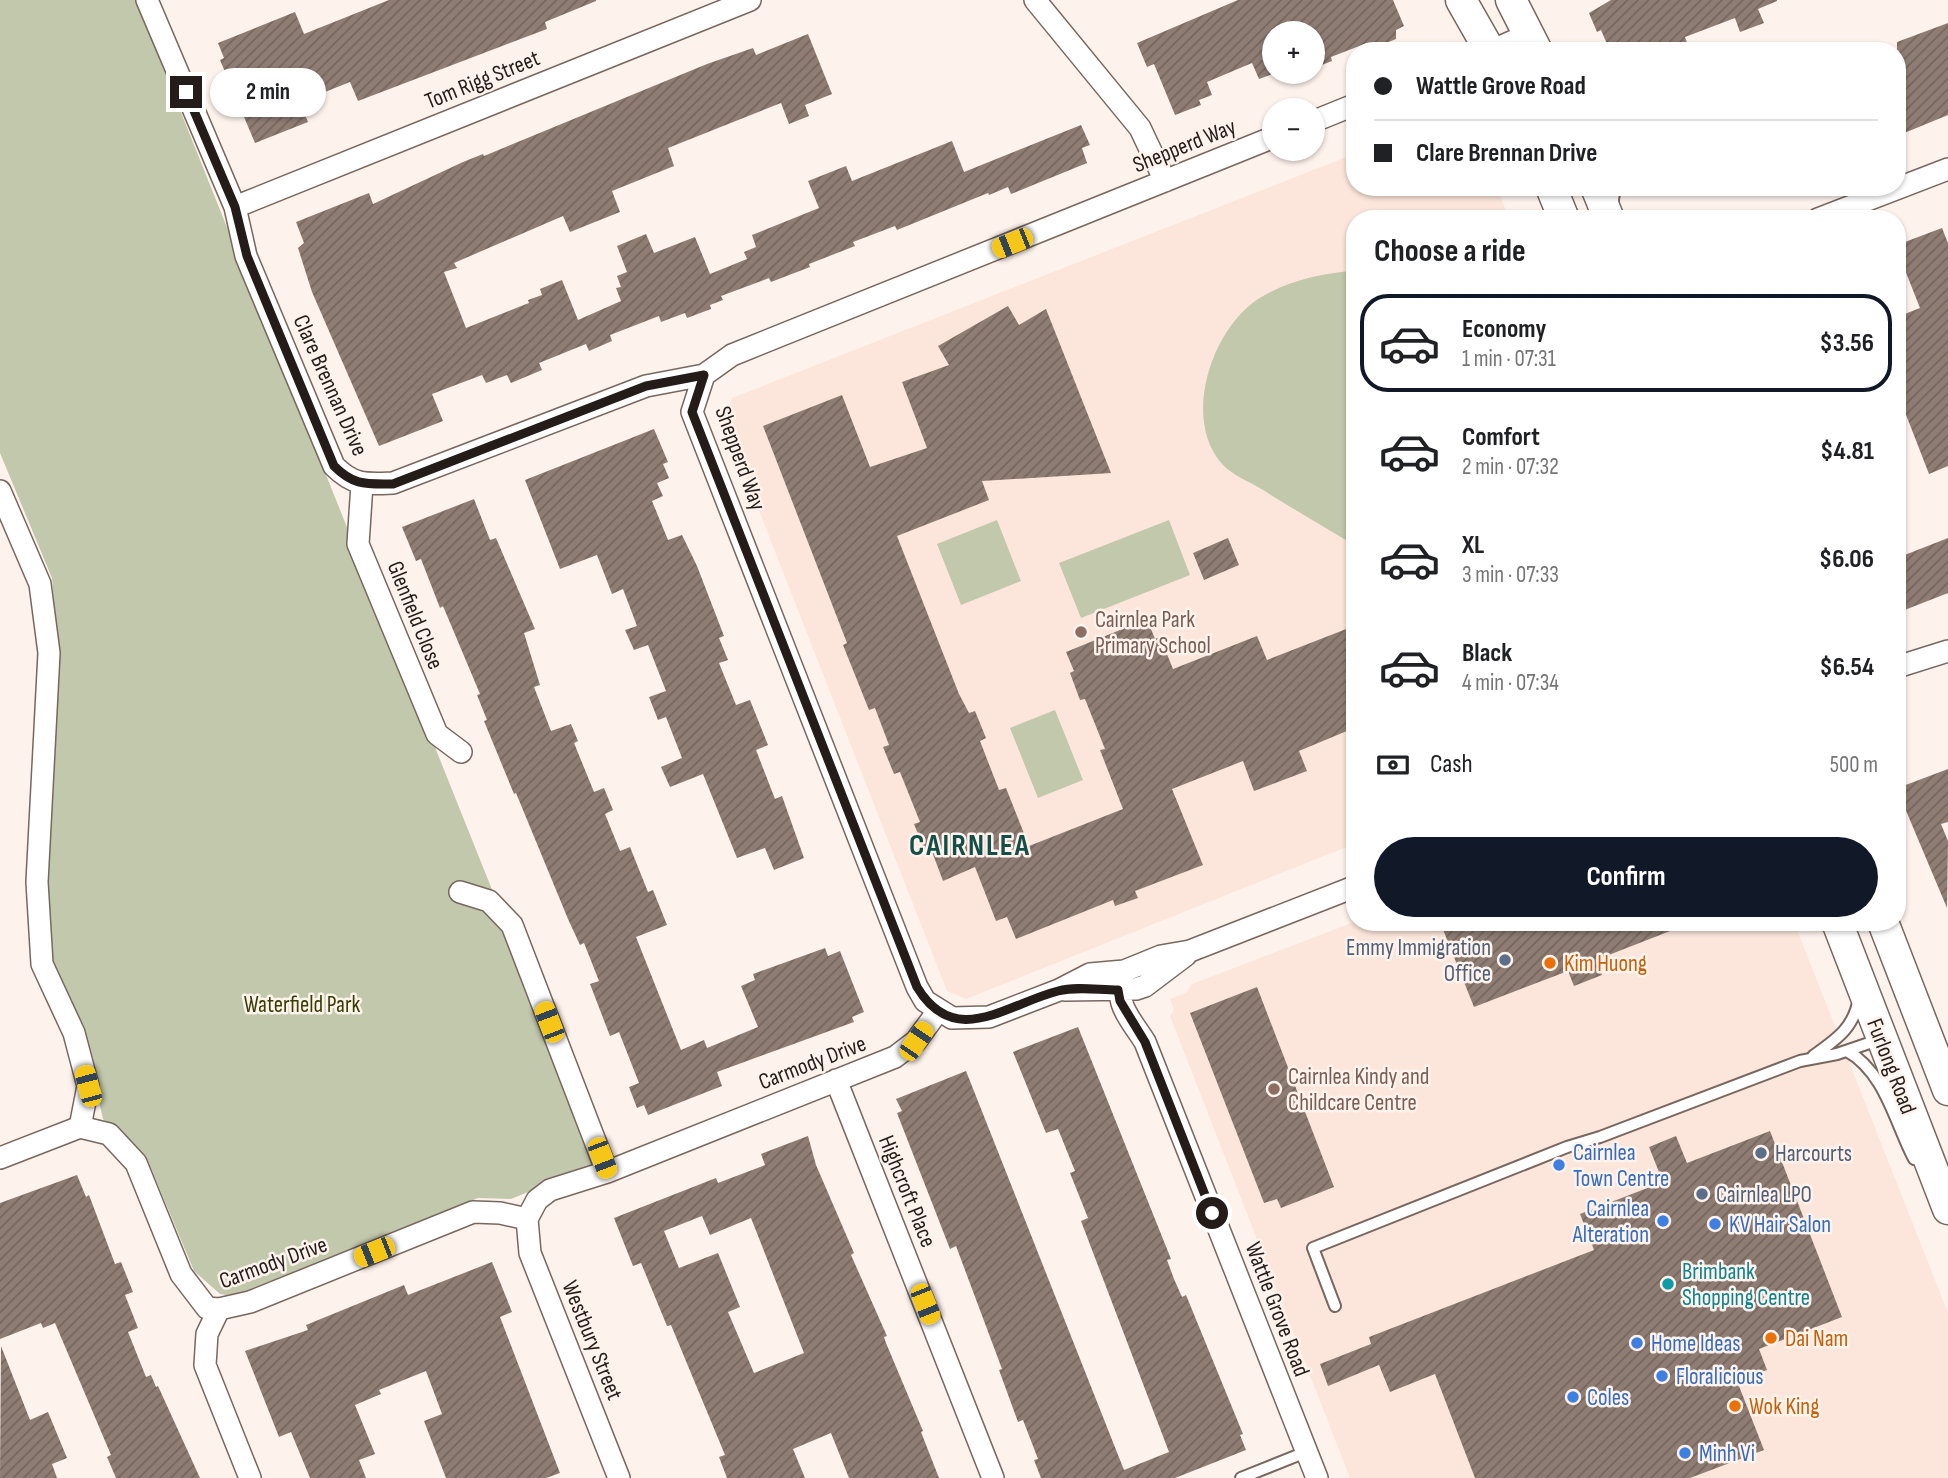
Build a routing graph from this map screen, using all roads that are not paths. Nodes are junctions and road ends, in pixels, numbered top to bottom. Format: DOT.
graph roads {
  1 [pos="147,0"];
  2 [pos="750,0"];
  3 [pos="1035,0"];
  4 [pos="1461,0"];
  5 [pos="1511,0"];
  6 [pos="1486,42"];
  7 [pos="1533,42"];
  8 [pos="1346,108"];
  9 [pos="1325,117"];
  10 [pos="1262,143"];
  11 [pos="1948,169"];
  12 [pos="1165,181"];
  13 [pos="1906,185"];
  14 [pos="1878,196"];
  15 [pos="235,207"];
  16 [pos="1841,210"];
  17 [pos="704,375"];
  18 [pos="362,484"];
  19 [pos="0,491"];
  20 [pos="1941,654"];
  21 [pos="1906,664"];
  22 [pos="1906,673"];
  23 [pos="461,751"];
  24 [pos="1346,890"];
  25 [pos="460,892"];
  26 [pos="1840,931"];
  27 [pos="1886,931"];
  28 [pos="1126,984"];
  29 [pos="1861,985"];
  30 [pos="1907,986"];
  31 [pos="939,1011"];
  32 [pos="1882,1038"];
  33 [pos="1847,1051"];
  34 [pos="1813,1056"];
  35 [pos="836,1080"];
  36 [pos="1948,1090"];
  37 [pos="80,1127"];
  38 [pos="0,1158"];
  39 [pos="607,1172"];
  40 [pos="1945,1202"];
  41 [pos="527,1219"];
  42 [pos="1335,1306"];
  43 [pos="219,1309"];
  44 [pos="1306,1452"];
  45 [pos="250,1478"];
  46 [pos="620,1478"];
  47 [pos="993,1478"];
  48 [pos="1241,1478"];
  49 [pos="1317,1478"];
  1 -- 15 [label="street, Clare Brennan Drive"];
  2 -- 15 [label="street, Tom Rigg Street"];
  3 -- 12 [label="street"];
  4 -- 6 [label="main road"];
  5 -- 7 [label="main road"];
  8 -- 9 [label="street"];
  10 -- 12 [label="street, Shepperd Way"];
  11 -- 13 [label="street"];
  12 -- 17 [label="street, Shepperd Way"];
  14 -- 16 [label="street"];
  15 -- 18 [label="street, Clare Brennan Drive"];
  17 -- 18 [label="street, Clare Brennan Drive"];
  17 -- 31 [label="street, Shepperd Way"];
  18 -- 23 [label="street, Glenfield Close"];
  19 -- 37 [label="street"];
  20 -- 21 [label="street"];
  20 -- 22 [label="street"];
  24 -- 28 [label="street"];
  25 -- 39 [label="street"];
  26 -- 29 [label="main road, Furlong Road"];
  27 -- 30 [label="main road, Furlong Road"];
  28 -- 31 [label="street"];
  28 -- 44 [label="street, Wattle Grove Road"];
  29 -- 32 [label="main road, Furlong Road"];
  29 -- 34 [label="lane"];
  30 -- 32 [label="main road"];
  30 -- 36 [label="main road, Furlong Road"];
  31 -- 35 [label="street, Carmody Drive"];
  32 -- 33 [label="lane"];
  32 -- 40 [label="main road, Furlong Road"];
  33 -- 34 [label="lane"];
  33 -- 40 [label="lane"];
  34 -- 42 [label="lane"];
  35 -- 39 [label="street, Carmody Drive"];
  35 -- 47 [label="street, Highcroft Place"];
  37 -- 38 [label="street"];
  37 -- 43 [label="street, Carmody Drive"];
  39 -- 41 [label="street, Carmody Drive"];
  41 -- 43 [label="street, Carmody Drive"];
  41 -- 46 [label="street, Westbury Street"];
  43 -- 45 [label="street"];
  44 -- 48 [label="lane"];
  44 -- 49 [label="street, Wattle Grove Road"];
}
